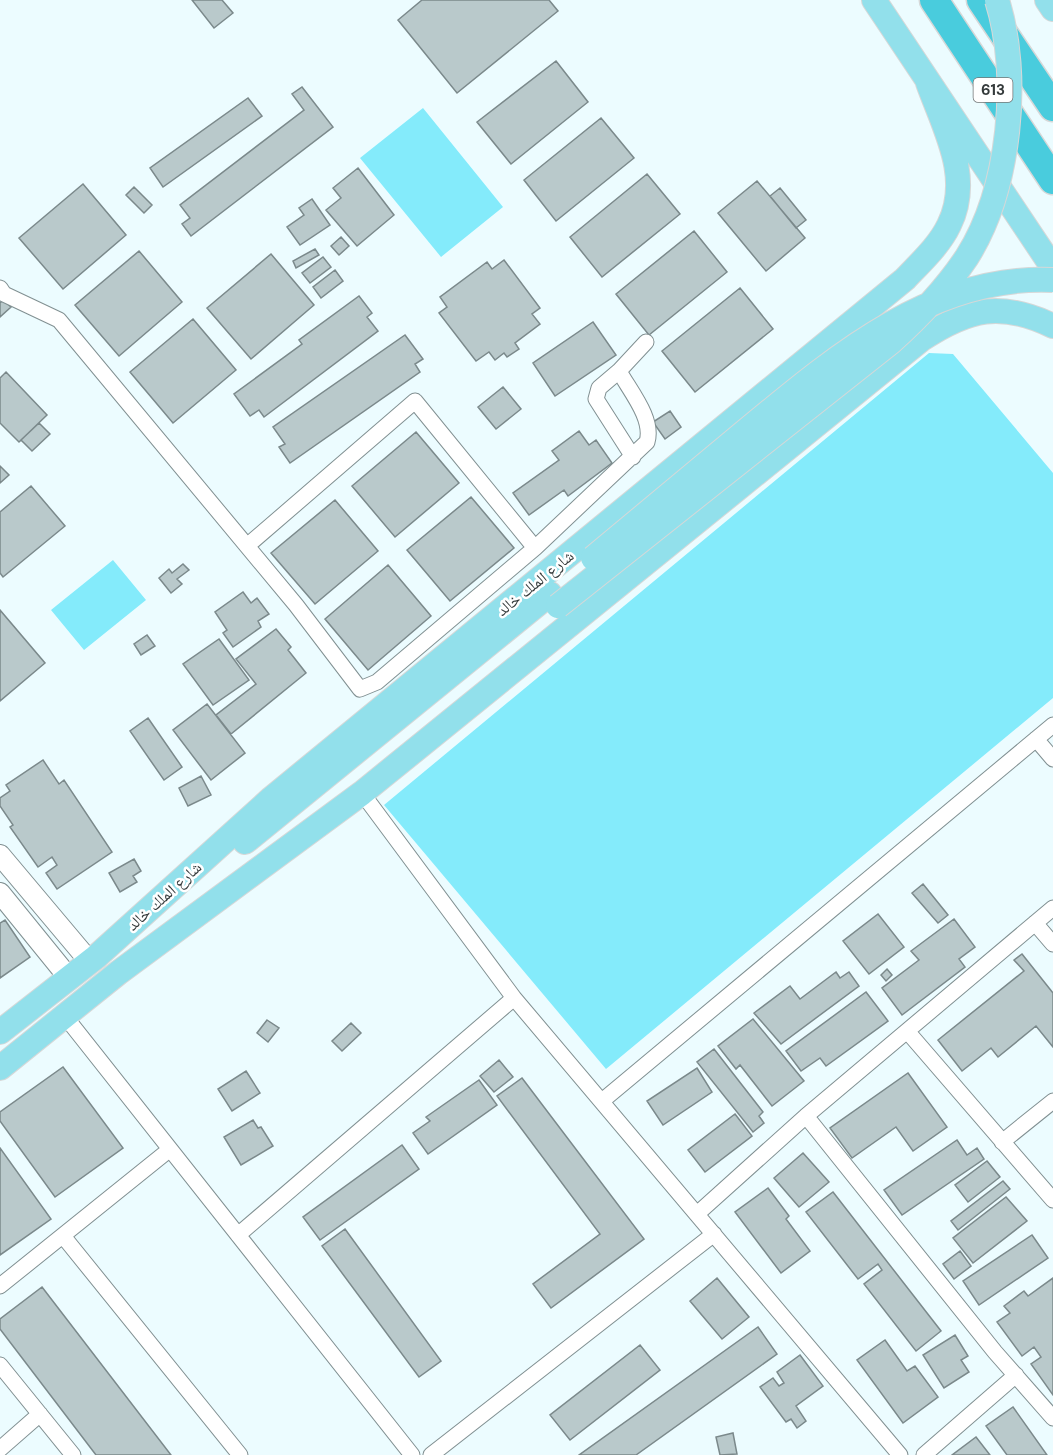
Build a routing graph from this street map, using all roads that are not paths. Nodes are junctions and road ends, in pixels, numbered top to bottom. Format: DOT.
graph roads {
  1 [pos="874,0"];
  2 [pos="934,0"];
  3 [pos="981,0"];
  4 [pos="997,0"];
  5 [pos="1047,0"];
  6 [pos="1053,9"];
  7 [pos="928,82"];
  8 [pos="1053,107"];
  9 [pos="1053,180"];
  10 [pos="1053,267"];
  11 [pos="1053,280"];
  12 [pos="0,288"];
  13 [pos="1053,326"];
  14 [pos="922,339"];
  15 [pos="646,342"];
  16 [pos="828,342"];
  17 [pos="619,371"];
  18 [pos="633,457"];
  19 [pos="247,546"];
  20 [pos="535,548"];
  21 [pos="554,600"];
  22 [pos="1053,725"];
  23 [pos="1036,739"];
  24 [pos="1053,759"];
  25 [pos="362,793"];
  26 [pos="0,855"];
  27 [pos="0,893"];
  28 [pos="1053,908"];
  29 [pos="1035,923"];
  30 [pos="1053,944"];
  31 [pos="93,960"];
  32 [pos="118,973"];
  33 [pos="69,978"];
  34 [pos="514,998"];
  35 [pos="64,1015"];
  36 [pos="907,1031"];
  37 [pos="0,1032"];
  38 [pos="0,1068"];
  39 [pos="602,1101"];
  40 [pos="1053,1101"];
  41 [pos="806,1116"];
  42 [pos="1002,1142"];
  43 [pos="169,1150"];
  44 [pos="1053,1200"];
  45 [pos="697,1214"];
  46 [pos="714,1233"];
  47 [pos="238,1235"];
  48 [pos="63,1236"];
  49 [pos="0,1287"];
  50 [pos="0,1365"];
  51 [pos="1016,1375"];
  52 [pos="40,1414"];
  53 [pos="1053,1418"];
  54 [pos="0,1449"];
  55 [pos="74,1455"];
  56 [pos="240,1455"];
  57 [pos="412,1455"];
  58 [pos="431,1455"];
  59 [pos="900,1455"];
  60 [pos="924,1455"];
  1 -- 7 [label="main road"];
  2 -- 9 [label="highway, 613"];
  3 -- 8 [label="highway, 613"];
  4 -- 21 [label="main road, bridge"];
  5 -- 6 [label="main road"];
  7 -- 10 [label="main road"];
  7 -- 16 [label="main road, شارع الملك خالد"];
  11 -- 21 [label="main road, bridge"];
  12 -- 19 [label="street"];
  13 -- 14 [label="main road, شارع الملك خالد"];
  14 -- 16 [label="main road"];
  14 -- 25 [label="main road, شارع الملك خالد"];
  15 -- 17 [label="street"];
  16 -- 31 [label="main road, شارع الملك خالد"];
  17 -- 18 [label="street"];
  17 -- 18 [label="street"];
  18 -- 20 [label="street"];
  19 -- 20 [label="street"];
  19 -- 20 [label="street"];
  21 -- 31 [label="main road"];
  21 -- 32 [label="main road"];
  22 -- 23 [label="street"];
  23 -- 24 [label="street"];
  23 -- 39 [label="street"];
  25 -- 32 [label="main road, شارع الملك خالد"];
  25 -- 34 [label="street"];
  26 -- 31 [label="street"];
  27 -- 33 [label="street"];
  28 -- 29 [label="street"];
  29 -- 30 [label="street"];
  29 -- 36 [label="street"];
  31 -- 33 [label="main road, شارع الملك خالد"];
  32 -- 35 [label="main road, شارع الملك خالد"];
  33 -- 37 [label="main road, شارع الملك خالد"];
  34 -- 39 [label="street"];
  34 -- 47 [label="street"];
  35 -- 38 [label="main road, شارع الملك خالد"];
  35 -- 43 [label="street"];
  36 -- 41 [label="street"];
  36 -- 42 [label="street"];
  39 -- 45 [label="street"];
  40 -- 42 [label="street"];
  41 -- 45 [label="street"];
  41 -- 51 [label="street"];
  42 -- 44 [label="street"];
  43 -- 47 [label="street"];
  43 -- 48 [label="street"];
  45 -- 46 [label="street"];
  46 -- 58 [label="street"];
  46 -- 59 [label="street"];
  47 -- 57 [label="street"];
  48 -- 49 [label="street"];
  48 -- 56 [label="street"];
  50 -- 52 [label="street"];
  51 -- 53 [label="street"];
  51 -- 60 [label="street"];
  52 -- 54 [label="street"];
  52 -- 55 [label="street"];
}
